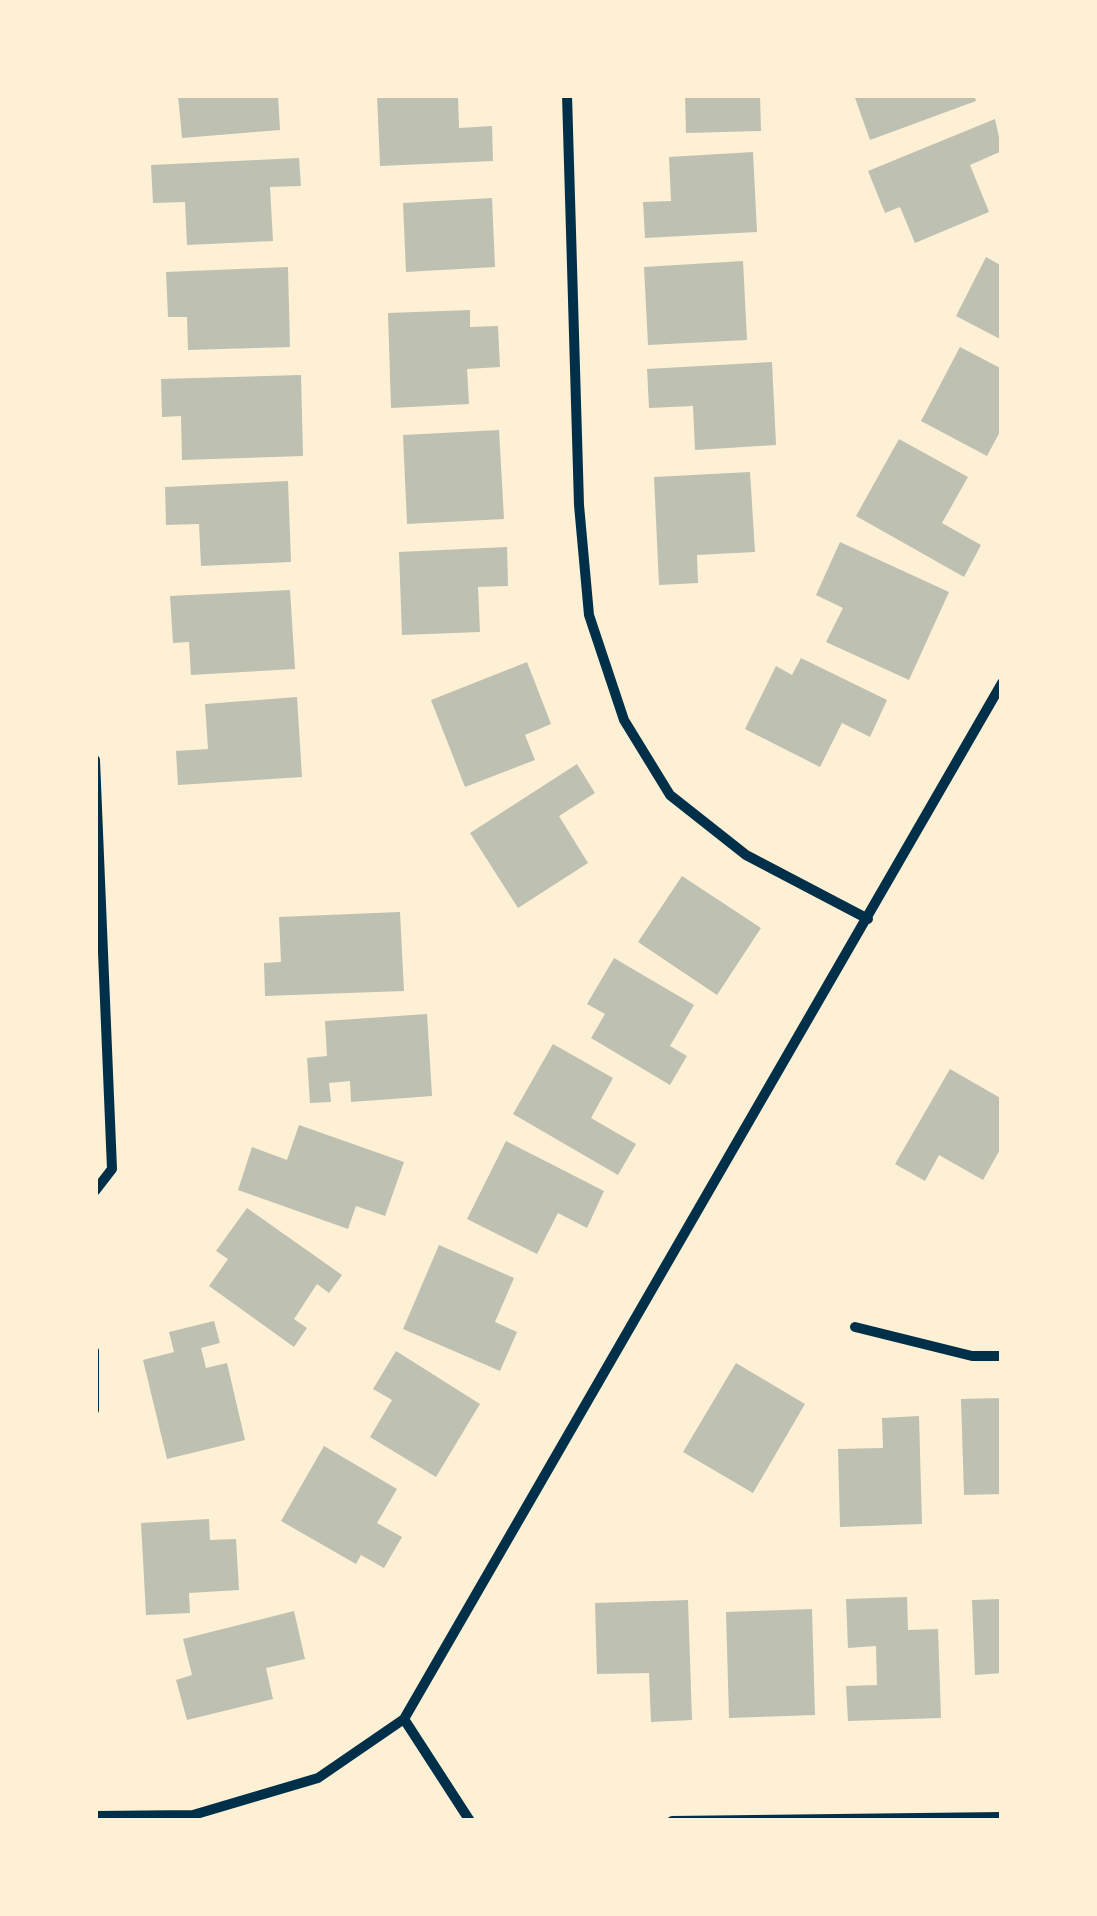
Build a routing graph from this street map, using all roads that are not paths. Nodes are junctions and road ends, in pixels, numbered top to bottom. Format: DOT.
graph roads {
  1 [pos="567,95"];
  2 [pos="1002,683"];
  3 [pos="95,760"];
  4 [pos="868,919"];
  5 [pos="95,1191"];
  6 [pos="855,1328"];
  7 [pos="95,1351"];
  8 [pos="1002,1356"];
  9 [pos="95,1410"];
  10 [pos="404,1718"];
  11 [pos="95,1816"];
  12 [pos="1002,1817"];
  13 [pos="470,1821"];
  14 [pos="672,1821"];
  1 -- 4 [label="street"];
  2 -- 4 [label="street"];
  3 -- 5 [label="street"];
  4 -- 10 [label="street"];
  6 -- 8 [label="street"];
  7 -- 9 [label="lane"];
  10 -- 11 [label="street"];
  10 -- 13 [label="street"];
  12 -- 14 [label="street"];
}
